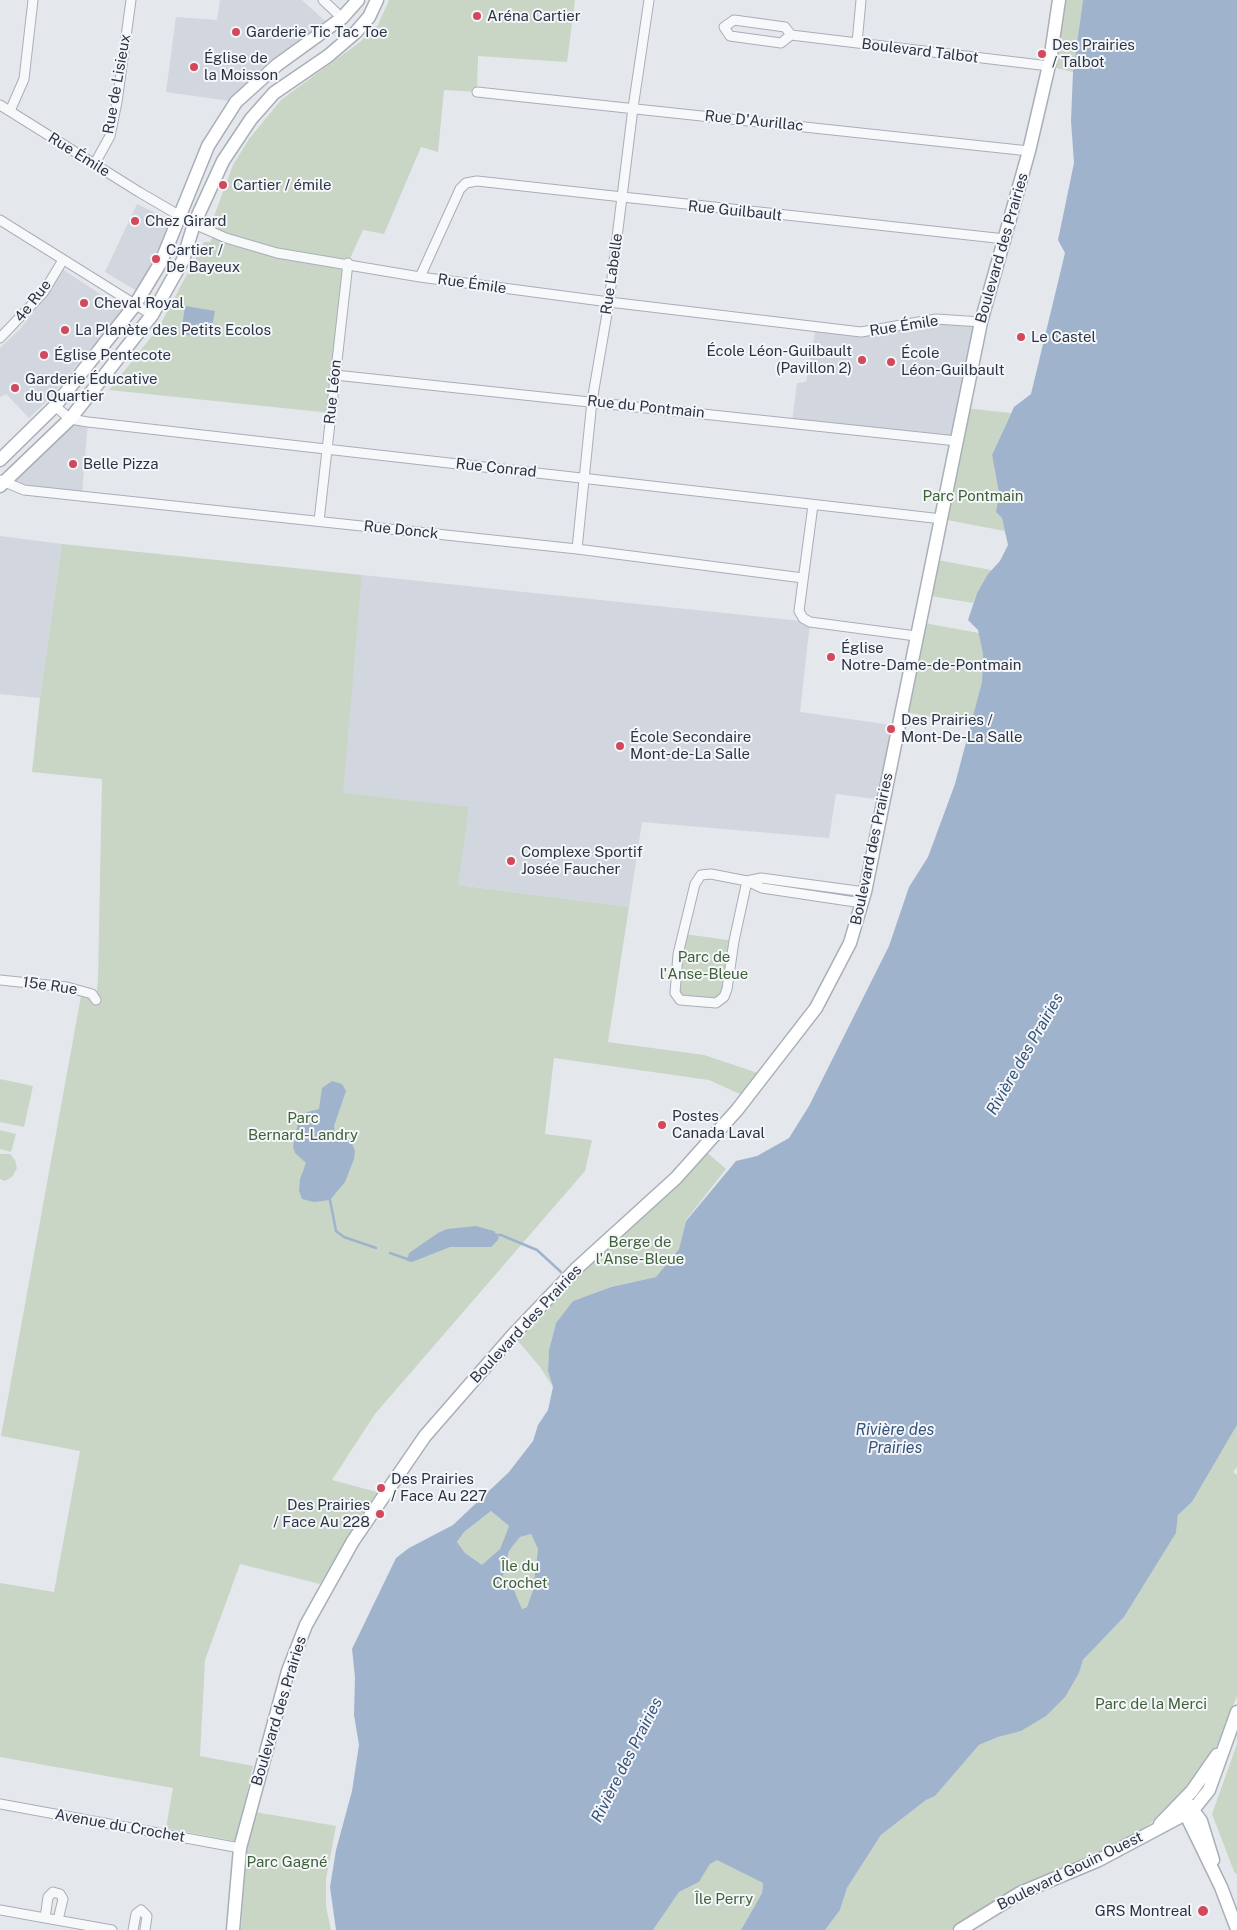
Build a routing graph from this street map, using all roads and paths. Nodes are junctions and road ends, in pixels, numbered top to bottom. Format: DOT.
graph roads {
  1 [pos="33,0"];
  2 [pos="131,0"];
  3 [pos="323,0"];
  4 [pos="358,0"];
  5 [pos="377,0"];
  6 [pos="649,0"];
  7 [pos="861,0"];
  8 [pos="1059,0"];
  9 [pos="342,18"];
  10 [pos="792,35"];
  11 [pos="857,43"];
  12 [pos="1049,66"];
  13 [pos="478,92"];
  14 [pos="0,106"];
  15 [pos="633,108"];
  16 [pos="10,112"];
  17 [pos="1030,151"];
  18 [pos="94,165"];
  19 [pos="623,198"];
  20 [pos="181,216"];
  21 [pos="0,220"];
  22 [pos="194,224"];
  23 [pos="1005,239"];
  24 [pos="62,260"];
  25 [pos="348,263"];
  26 [pos="420,277"];
  27 [pos="609,302"];
  28 [pos="135,306"];
  29 [pos="152,315"];
  30 [pos="981,322"];
  31 [pos="0,338"];
  32 [pos="335,376"];
  33 [pos="592,401"];
  34 [pos="55,406"];
  35 [pos="70,419"];
  36 [pos="957,441"];
  37 [pos="327,449"];
  38 [pos="0,460"];
  39 [pos="585,478"];
  40 [pos="1,483"];
  41 [pos="813,505"];
  42 [pos="942,519"];
  43 [pos="319,521"];
  44 [pos="577,549"];
  45 [pos="802,578"];
  46 [pos="916,636"];
  47 [pos="747,881"];
  48 [pos="864,898"];
  49 [pos="0,980"];
  50 [pos="96,1000"];
  51 [pos="1237,1712"];
  52 [pos="1224,1745"];
  53 [pos="1184,1799"];
  54 [pos="0,1804"];
  55 [pos="1190,1812"];
  56 [pos="1156,1828"];
  57 [pos="240,1848"];
  58 [pos="0,1910"];
  59 [pos="45,1918"];
  60 [pos="58,1920"];
  61 [pos="1237,1929"];
  62 [pos="112,1930"];
  63 [pos="133,1930"];
  64 [pos="145,1930"];
  65 [pos="233,1930"];
  66 [pos="960,1930"];
  1 -- 16 [label="street"];
  2 -- 18 [label="street, Rue de Lisieux"];
  3 -- 9 [label="street"];
  4 -- 9 [label="street"];
  5 -- 22 [label="street"];
  6 -- 15 [label="street, Rue Labelle"];
  7 -- 11 [label="street"];
  8 -- 12 [label="street, Boulevard des Prairies"];
  9 -- 20 [label="street"];
  10 -- 10 [label="street, Boulevard Talbot"];
  10 -- 11 [label="street, Boulevard Talbot"];
  11 -- 12 [label="street, Boulevard Talbot"];
  12 -- 17 [label="street, Boulevard des Prairies"];
  13 -- 15 [label="street, Rue D'Aurillac"];
  14 -- 16 [label="street, Rue Émile"];
  15 -- 17 [label="street, Rue D'Aurillac"];
  15 -- 19 [label="street, Rue Labelle"];
  16 -- 18 [label="street, Rue Émile"];
  17 -- 23 [label="street, Boulevard des Prairies"];
  18 -- 20 [label="street, Rue Émile"];
  19 -- 23 [label="street, Rue Guilbault"];
  19 -- 26 [label="street, Rue Guilbault"];
  19 -- 27 [label="street, Rue Labelle"];
  20 -- 22 [label="street, Rue Émile"];
  20 -- 28 [label="street"];
  21 -- 24 [label="street"];
  22 -- 25 [label="street, Rue Émile"];
  22 -- 29 [label="street"];
  23 -- 30 [label="street, Boulevard des Prairies"];
  24 -- 28 [label="street"];
  24 -- 31 [label="street, 4e Rue"];
  25 -- 26 [label="street, Rue Émile"];
  25 -- 32 [label="street, Rue Léon"];
  26 -- 27 [label="street, Rue Émile"];
  27 -- 30 [label="street, Rue Émile"];
  27 -- 33 [label="street, Rue Labelle"];
  28 -- 29 [label="street"];
  28 -- 34 [label="street"];
  29 -- 35 [label="street"];
  30 -- 36 [label="street, Boulevard des Prairies"];
  32 -- 33 [label="street, Rue du Pontmain"];
  32 -- 37 [label="street, Rue Léon"];
  33 -- 36 [label="street, Rue du Pontmain"];
  33 -- 39 [label="street, Rue Labelle"];
  34 -- 35 [label="street"];
  34 -- 38 [label="street"];
  35 -- 37 [label="street, Rue Conrad"];
  35 -- 40 [label="street"];
  36 -- 42 [label="street, Boulevard des Prairies"];
  37 -- 39 [label="street, Rue Conrad"];
  37 -- 43 [label="street, Rue Léon"];
  39 -- 41 [label="street, Rue Conrad"];
  39 -- 44 [label="street, Rue Labelle"];
  40 -- 43 [label="street, Rue Donck"];
  41 -- 42 [label="street, Rue Conrad"];
  41 -- 45 [label="street"];
  42 -- 46 [label="street, Boulevard des Prairies"];
  43 -- 44 [label="street, Rue Donck"];
  44 -- 45 [label="street, Rue Donck"];
  45 -- 46 [label="street"];
  46 -- 48 [label="street, Boulevard des Prairies"];
  47 -- 47 [label="street"];
  47 -- 48 [label="street"];
  48 -- 57 [label="street, Boulevard des Prairies"];
  49 -- 50 [label="street, 15e Rue"];
  51 -- 52 [label="street, Boulevard Gouin Ouest"];
  52 -- 53 [label="street, Boulevard Gouin Ouest"];
  52 -- 55 [label="street, Boulevard Gouin Ouest"];
  53 -- 55 [label="street"];
  53 -- 56 [label="street, Boulevard Gouin Ouest"];
  54 -- 57 [label="street, Avenue du Crochet"];
  55 -- 56 [label="street, Boulevard Gouin Ouest"];
  55 -- 61 [label="street"];
  56 -- 66 [label="street, Boulevard Gouin Ouest"];
  57 -- 65 [label="street, Boulevard des Prairies"];
  58 -- 59 [label="street"];
  59 -- 60 [label="street"];
  59 -- 60 [label="street"];
  60 -- 62 [label="street"];
  63 -- 64 [label="street"];
}
